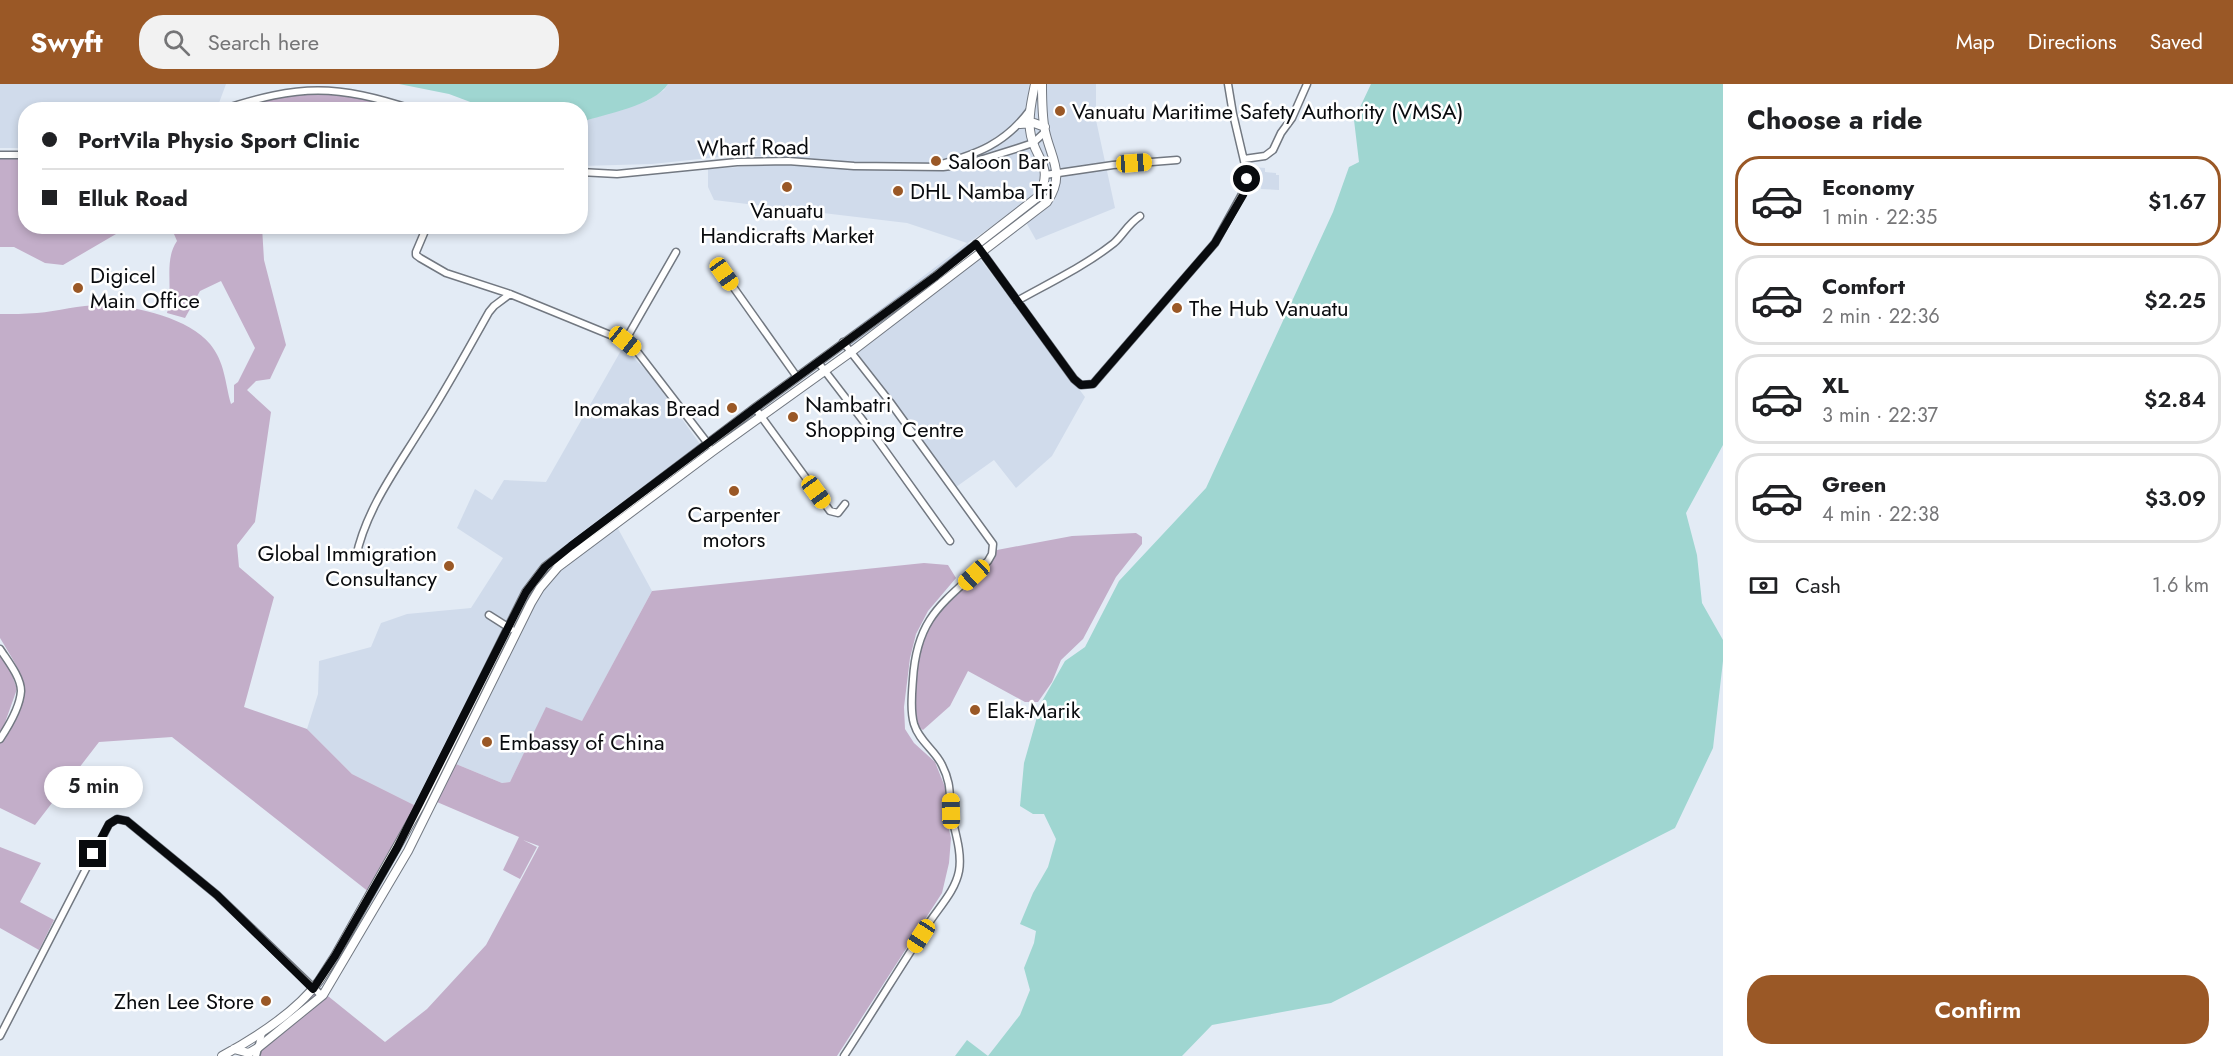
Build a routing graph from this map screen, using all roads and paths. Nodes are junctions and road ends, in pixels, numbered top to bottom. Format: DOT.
graph roads {
  1 [pos="1035,84"];
  2 [pos="1042,84"];
  3 [pos="1228,84"];
  4 [pos="1307,84"];
  5 [pos="250,102"];
  6 [pos="394,102"];
  7 [pos="1030,109"];
  8 [pos="1029,122"];
  9 [pos="1020,124"];
  10 [pos="1045,130"];
  11 [pos="1033,142"];
  12 [pos="0,155"];
  13 [pos="18,155"];
  14 [pos="1244,159"];
  15 [pos="1177,160"];
  16 [pos="926,168"];
  17 [pos="588,172"];
  18 [pos="1057,173"];
  19 [pos="1045,175"];
  20 [pos="1140,216"];
  21 [pos="424,234"];
  22 [pos="976,244"];
  23 [pos="676,252"];
  24 [pos="982,252"];
  25 [pos="724,274"];
  26 [pos="510,294"];
  27 [pos="1017,301"];
  28 [pos="625,341"];
  29 [pos="843,342"];
  30 [pos="851,352"];
  31 [pos="818,362"];
  32 [pos="825,370"];
  33 [pos="797,377"];
  34 [pos="755,408"];
  35 [pos="762,417"];
  36 [pos="711,447"];
  37 [pos="845,504"];
  38 [pos="950,541"];
  39 [pos="356,557"];
  40 [pos="489,615"];
  41 [pos="508,628"];
  42 [pos="517,632"];
  43 [pos="0,649"];
  44 [pos="0,739"];
  45 [pos="313,989"];
  46 [pos="322,996"];
  47 [pos="262,1033"];
  48 [pos="0,1036"];
  49 [pos="234,1049"];
  50 [pos="258,1052"];
  51 [pos="222,1056"];
  52 [pos="844,1056"];
  1 -- 7 [label="street"];
  2 -- 10 [label="street"];
  3 -- 14 [label="street"];
  4 -- 14 [label="street"];
  5 -- 6 [label="street"];
  7 -- 8 [label="street"];
  7 -- 9 [label="street, Wharf Road"];
  8 -- 9 [label="street"];
  8 -- 10 [label="street"];
  8 -- 11 [label="street"];
  9 -- 16 [label="street, Wharf Road"];
  10 -- 11 [label="street, Wharf Road"];
  10 -- 18 [label="street"];
  11 -- 16 [label="street, Wharf Road"];
  11 -- 19 [label="street"];
  12 -- 13 [label="street"];
  14 -- 27 [label="street"];
  15 -- 18 [label="street"];
  16 -- 17 [label="street, Wharf Road"];
  18 -- 19 [label="street"];
  18 -- 24 [label="street"];
  19 -- 22 [label="street"];
  20 -- 27 [label="street"];
  21 -- 26 [label="street"];
  22 -- 24 [label="street"];
  22 -- 29 [label="street"];
  23 -- 28 [label="street"];
  24 -- 27 [label="street"];
  24 -- 30 [label="street"];
  25 -- 33 [label="street"];
  26 -- 28 [label="street"];
  26 -- 39 [label="street"];
  28 -- 36 [label="street"];
  29 -- 30 [label="street"];
  29 -- 31 [label="street"];
  30 -- 32 [label="street"];
  30 -- 52 [label="street"];
  31 -- 32 [label="street"];
  31 -- 33 [label="street"];
  32 -- 35 [label="street"];
  32 -- 38 [label="street"];
  33 -- 34 [label="street"];
  34 -- 35 [label="street"];
  34 -- 36 [label="street"];
  35 -- 36 [label="street"];
  35 -- 37 [label="street"];
  36 -- 41 [label="street"];
  36 -- 42 [label="street"];
  40 -- 41 [label="street"];
  41 -- 42 [label="street"];
  41 -- 45 [label="street"];
  42 -- 46 [label="street"];
  43 -- 44 [label="street"];
  45 -- 46 [label="street"];
  45 -- 47 [label="street"];
  45 -- 48 [label="street"];
  46 -- 50 [label="street"];
  47 -- 49 [label="street"];
  47 -- 50 [label="street"];
  49 -- 50 [label="street"];
  49 -- 51 [label="street"];
}
